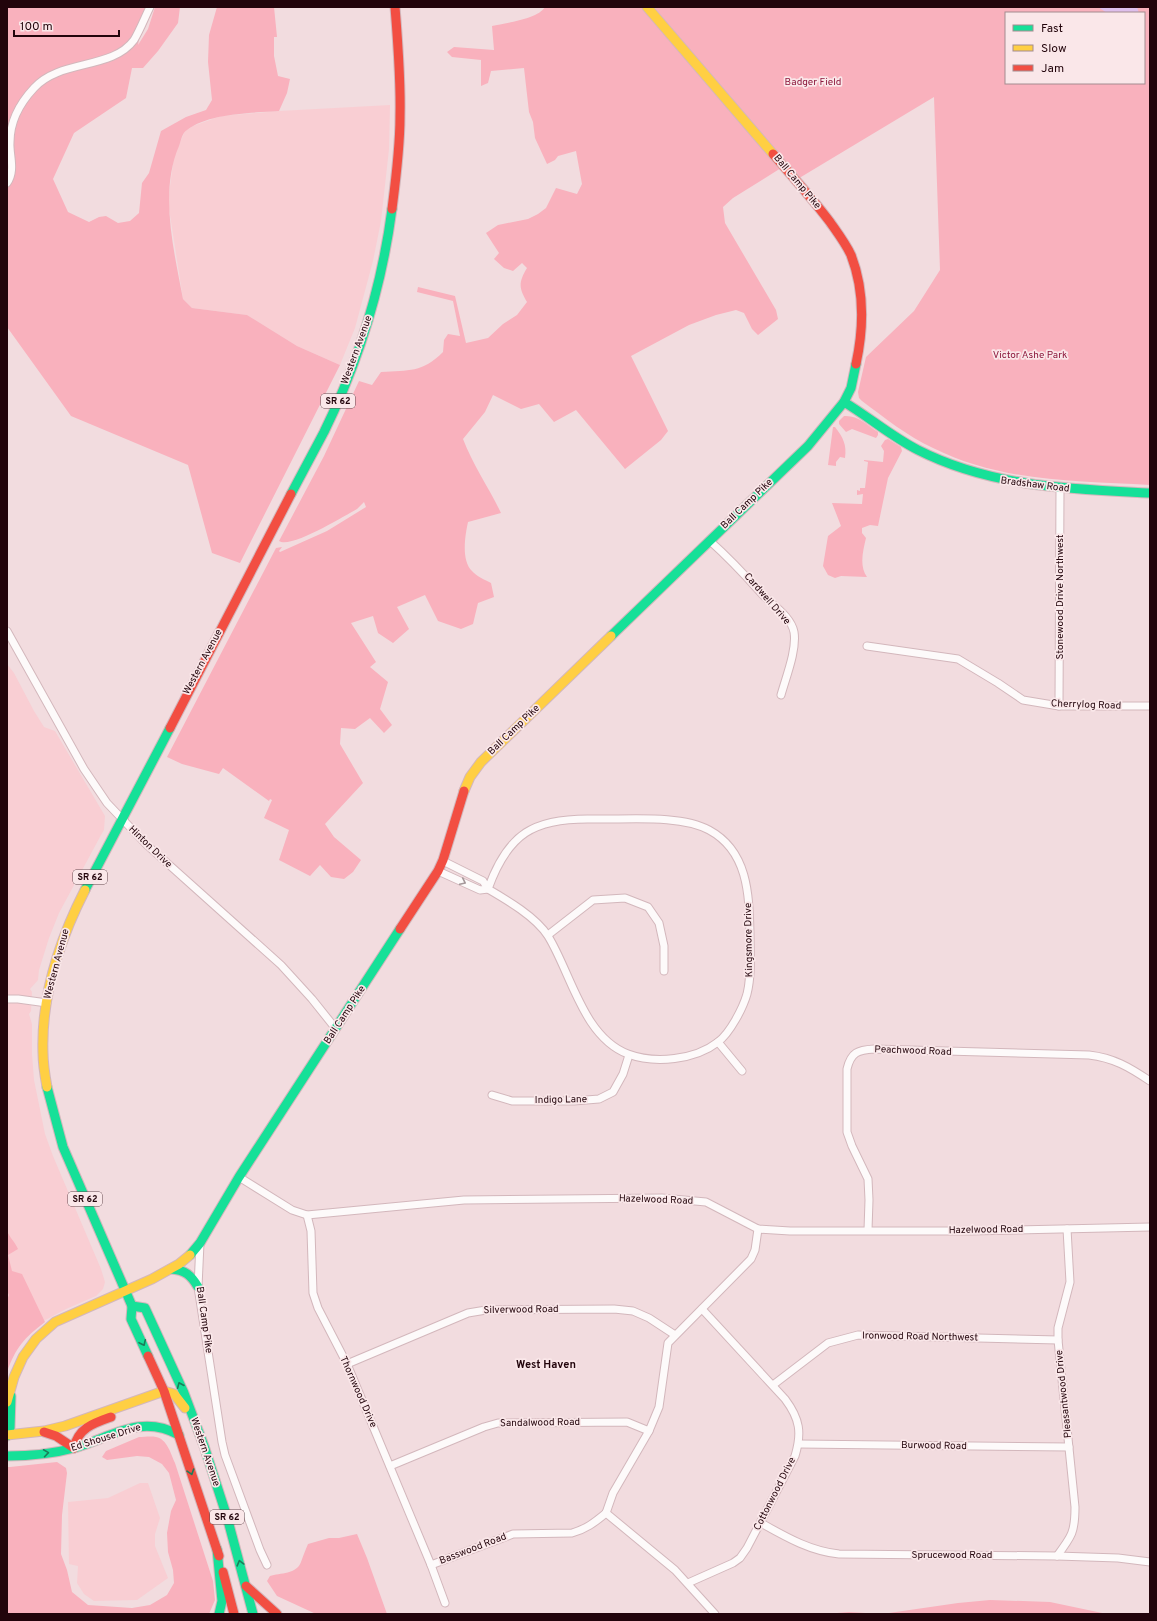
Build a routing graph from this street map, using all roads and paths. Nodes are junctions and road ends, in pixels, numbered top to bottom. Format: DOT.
graph roads {
  1 [pos="150,7"];
  2 [pos="395,7"];
  3 [pos="647,7"];
  4 [pos="7,183"];
  5 [pos="844,402"];
  6 [pos="1060,489"];
  7 [pos="1150,493"];
  8 [pos="710,541"];
  9 [pos="7,631"];
  10 [pos="867,646"];
  11 [pos="781,695"];
  12 [pos="1059,706"];
  13 [pos="1150,706"];
  14 [pos="121,819"];
  15 [pos="443,861"];
  16 [pos="438,871"];
  17 [pos="488,889"];
  18 [pos="548,934"];
  19 [pos="664,971"];
  20 [pos="7,1000"];
  21 [pos="47,1003"];
  22 [pos="336,1029"];
  23 [pos="718,1042"];
  24 [pos="630,1055"];
  25 [pos="742,1071"];
  26 [pos="1150,1081"];
  27 [pos="492,1095"];
  28 [pos="239,1177"];
  29 [pos="307,1215"];
  30 [pos="1150,1227"];
  31 [pos="1067,1228"];
  32 [pos="758,1229"];
  33 [pos="868,1230"];
  34 [pos="200,1243"];
  35 [pos="171,1269"];
  36 [pos="198,1287"];
  37 [pos="125,1290"];
  38 [pos="132,1306"];
  39 [pos="702,1309"];
  40 [pos="675,1335"];
  41 [pos="1058,1340"];
  42 [pos="347,1364"];
  43 [pos="773,1385"];
  44 [pos="11,1386"];
  45 [pos="164,1391"];
  46 [pos="136,1401"];
  47 [pos="7,1402"];
  48 [pos="195,1421"];
  49 [pos="40,1431"];
  50 [pos="649,1431"];
  51 [pos="7,1435"];
  52 [pos="179,1435"];
  53 [pos="799,1444"];
  54 [pos="1069,1447"];
  55 [pos="74,1448"];
  56 [pos="7,1456"];
  57 [pos="390,1466"];
  58 [pos="606,1513"];
  59 [pos="761,1523"];
  60 [pos="217,1549"];
  61 [pos="1058,1556"];
  62 [pos="1150,1562"];
  63 [pos="267,1565"];
  64 [pos="431,1565"];
  65 [pos="688,1583"];
  66 [pos="246,1586"];
  67 [pos="445,1603"];
  68 [pos="220,1614"];
  69 [pos="234,1614"];
  70 [pos="253,1614"];
  71 [pos="277,1614"];
  72 [pos="715,1614"];
  1 -- 4 [label="street"];
  2 -- 14 [label="main road, Western Avenue / SR 62"];
  3 -- 5 [label="main road, Ball Camp Pike"];
  5 -- 6 [label="main road, Bradshaw Road"];
  5 -- 8 [label="main road, Ball Camp Pike"];
  6 -- 7 [label="main road, Bradshaw Road"];
  6 -- 12 [label="street, Stonewood Drive Northwest"];
  8 -- 11 [label="street, Cardwell Drive"];
  8 -- 15 [label="main road, Ball Camp Pike"];
  9 -- 14 [label="street, Hinton Drive"];
  10 -- 12 [label="street, Cherrylog Road"];
  12 -- 13 [label="street, Cherrylog Road"];
  14 -- 21 [label="main road, Western Avenue / SR 62"];
  14 -- 22 [label="street, Hinton Drive"];
  15 -- 16 [label="main road, Ball Camp Pike"];
  15 -- 17 [label="street, Kingsmore Drive"];
  16 -- 17 [label="street, Kingsmore Drive, one-way"];
  16 -- 22 [label="main road, Ball Camp Pike"];
  17 -- 18 [label="street, Kingsmore Drive"];
  17 -- 23 [label="street, Kingsmore Drive"];
  18 -- 19 [label="street"];
  18 -- 24 [label="street, Kingsmore Drive"];
  20 -- 21 [label="street"];
  21 -- 37 [label="main road, Western Avenue / SR 62"];
  22 -- 28 [label="main road, Ball Camp Pike"];
  23 -- 24 [label="street, Kingsmore Drive"];
  23 -- 25 [label="street"];
  24 -- 27 [label="street, Indigo Lane"];
  26 -- 33 [label="street, Peachwood Road"];
  28 -- 29 [label="street, Hazelwood Road"];
  28 -- 34 [label="main road, Ball Camp Pike"];
  29 -- 32 [label="street, Hazelwood Road"];
  29 -- 42 [label="street, Thornwood Drive"];
  30 -- 31 [label="street, Hazelwood Road"];
  31 -- 33 [label="street, Hazelwood Road"];
  31 -- 41 [label="street, Pleasantwood Drive"];
  32 -- 33 [label="street, Hazelwood Road"];
  32 -- 39 [label="street"];
  34 -- 35 [label="main road"];
  34 -- 36 [label="street, Ball Camp Pike"];
  35 -- 36 [label="main road"];
  35 -- 37 [label="main road"];
  36 -- 63 [label="street, Ball Camp Pike"];
  37 -- 38 [label="main road, Western Avenue / SR 62"];
  37 -- 44 [label="main road"];
  38 -- 45 [label="main road, Western Avenue / SR 62, one-way"];
  48 -- 38 [label="main road, Western Avenue, one-way"];
  39 -- 40 [label="street"];
  39 -- 43 [label="street, Cottonwood Drive"];
  40 -- 42 [label="street, Silverwood Road"];
  40 -- 50 [label="street"];
  41 -- 43 [label="street, Ironwood Road Northwest"];
  41 -- 54 [label="street, Pleasantwood Drive"];
  42 -- 57 [label="street, Thornwood Drive"];
  43 -- 53 [label="street, Cottonwood Drive"];
  44 -- 47 [label="main road"];
  44 -- 51 [label="main road"];
  45 -- 46 [label="main road"];
  45 -- 48 [label="main road"];
  45 -- 52 [label="main road, Western Avenue / SR 62"];
  46 -- 49 [label="main road"];
  46 -- 55 [label="main road"];
  66 -- 48 [label="main road, Western Avenue / SR 62, one-way"];
  49 -- 51 [label="main road"];
  49 -- 55 [label="main road"];
  50 -- 57 [label="street, Sandalwood Road"];
  50 -- 58 [label="street"];
  52 -- 55 [label="main road, Ed Shouse Drive"];
  52 -- 60 [label="main road, Western Avenue / SR 62, one-way"];
  53 -- 54 [label="street, Burwood Road"];
  53 -- 59 [label="street, Cottonwood Drive"];
  54 -- 61 [label="street, Pleasantwood Drive"];
  56 -- 55 [label="main road, Ed Shouse Drive, one-way"];
  57 -- 64 [label="street, Thornwood Drive"];
  58 -- 64 [label="street, Basswood Road"];
  58 -- 65 [label="street"];
  59 -- 61 [label="street, Sprucewood Road"];
  59 -- 65 [label="street, Cottonwood Drive"];
  60 -- 68 [label="main road"];
  60 -- 69 [label="main road, Western Avenue / SR 62"];
  61 -- 62 [label="street, Sprucewood Road"];
  64 -- 67 [label="street, Thornwood Drive"];
  65 -- 72 [label="street"];
  66 -- 70 [label="main road, Western Avenue / SR 62"];
  66 -- 71 [label="main road"];
}
